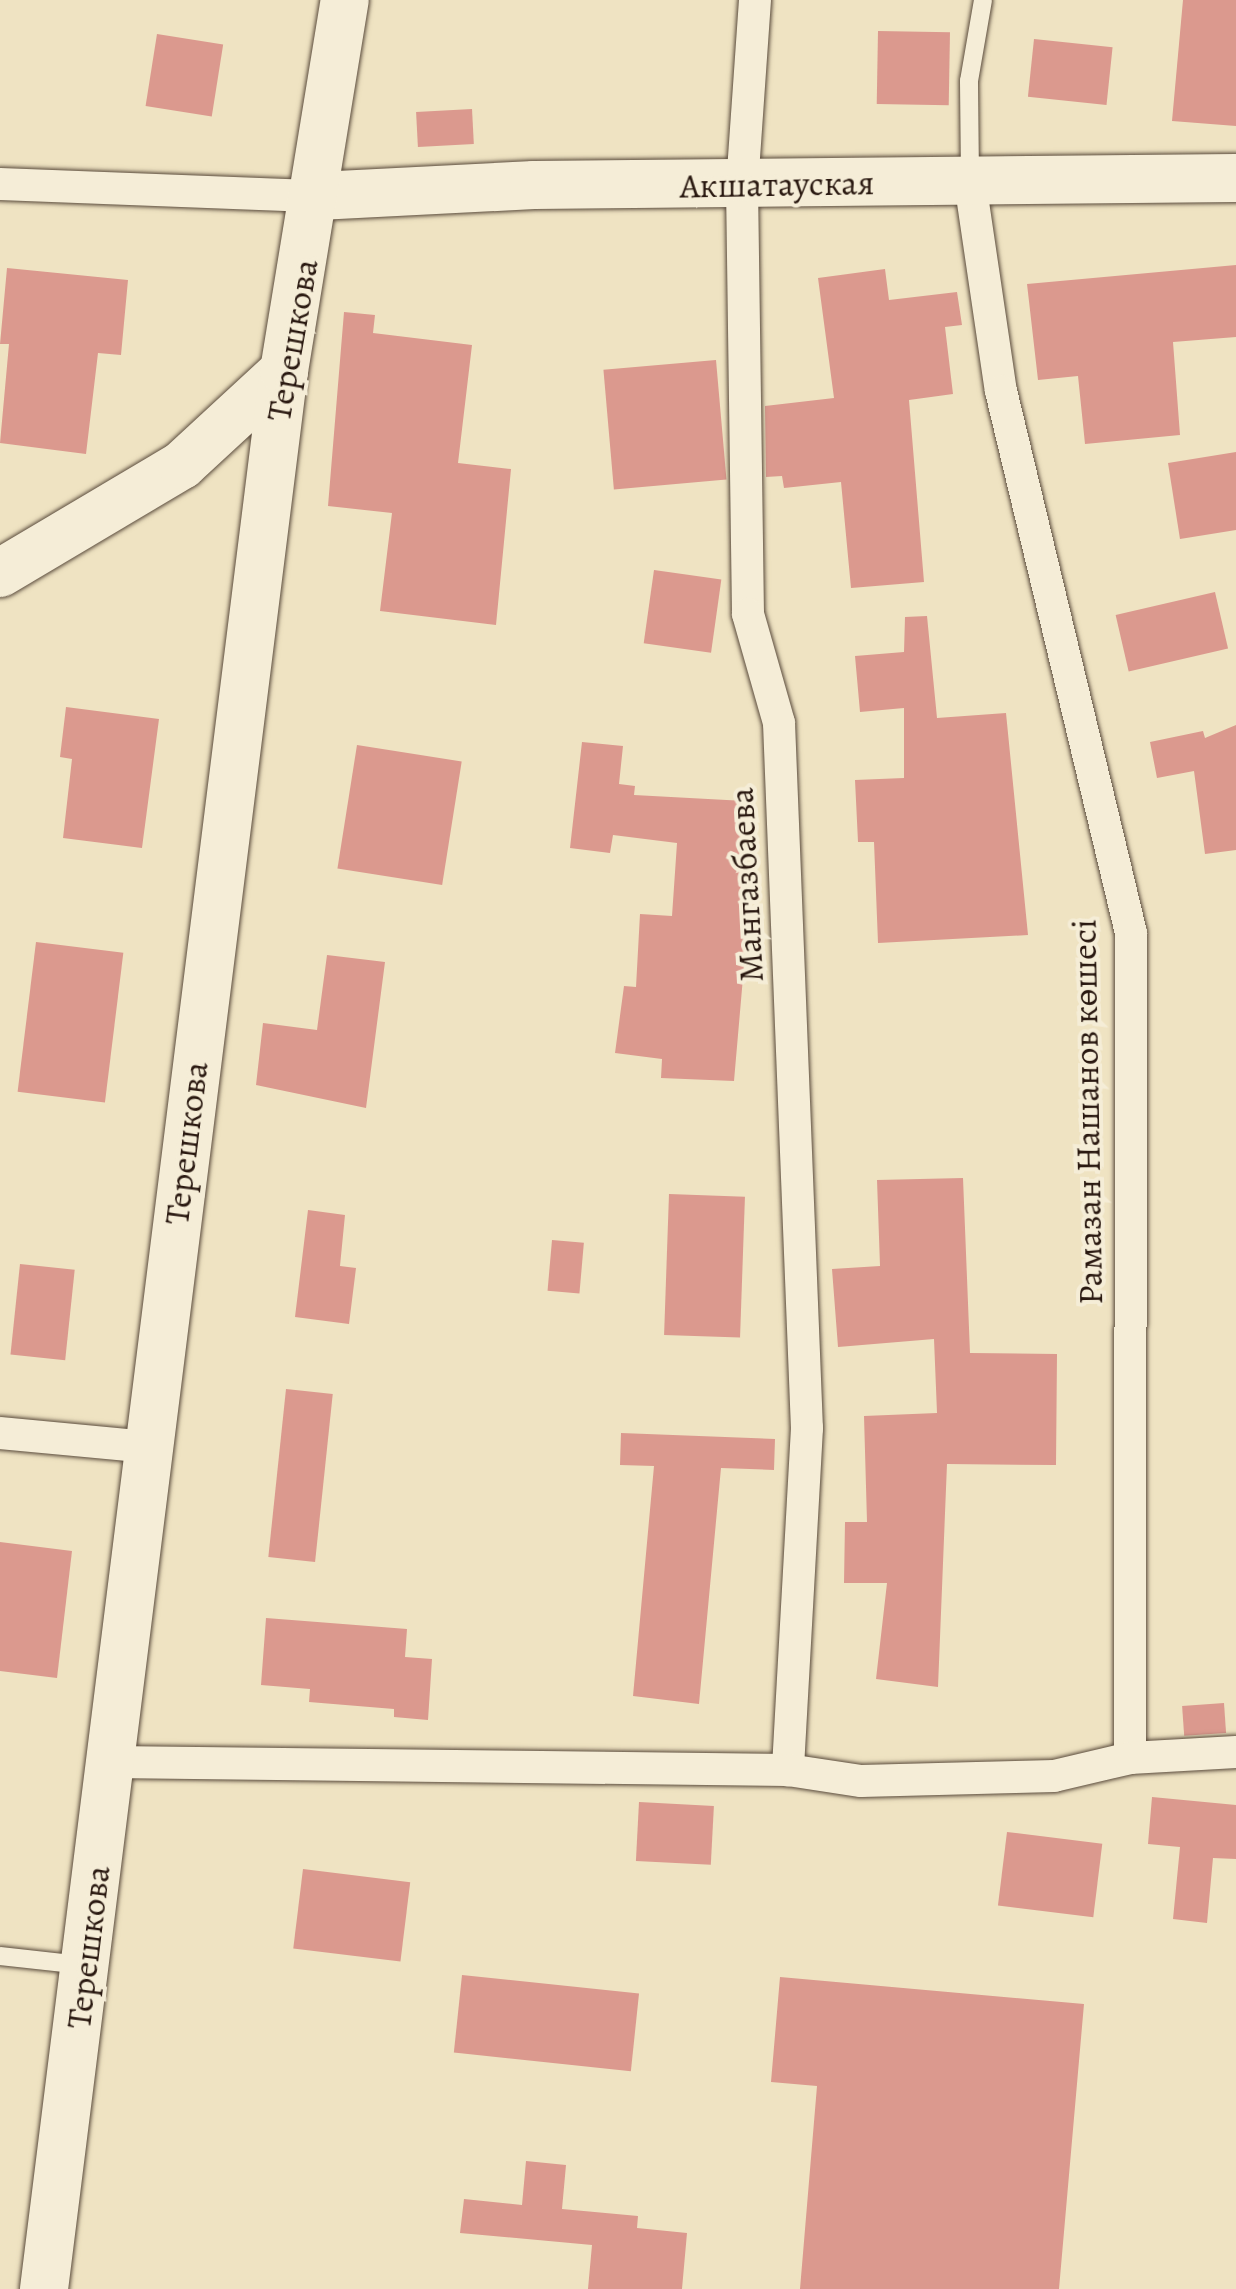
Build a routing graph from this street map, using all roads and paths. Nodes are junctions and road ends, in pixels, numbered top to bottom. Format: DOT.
graph roads {
  1 [pos="346,0"];
  2 [pos="755,0"];
  3 [pos="983,0"];
  4 [pos="1236,178"];
  5 [pos="970,182"];
  6 [pos="0,184"];
  7 [pos="742,185"];
  8 [pos="318,196"];
  9 [pos="284,372"];
  10 [pos="0,574"];
  11 [pos="0,1433"];
  12 [pos="147,1447"];
  13 [pos="1236,1752"];
  14 [pos="1130,1758"];
  15 [pos="111,1762"];
  16 [pos="788,1770"];
  17 [pos="0,1956"];
  18 [pos="86,1966"];
  19 [pos="44,2289"];
  1 -- 8 [label="street, Терешкова"];
  2 -- 7 [label="street, Мангазбаева"];
  3 -- 5 [label="lane"];
  4 -- 5 [label="street, Акшатауская"];
  5 -- 7 [label="street, Акшатауская"];
  5 -- 14 [label="street, Рамазан Нашанов көшесі"];
  6 -- 8 [label="street"];
  7 -- 8 [label="street, Акшатауская"];
  7 -- 16 [label="street, Мангазбаева"];
  8 -- 9 [label="street, Терешкова"];
  9 -- 10 [label="street"];
  9 -- 12 [label="street, Терешкова"];
  11 -- 12 [label="street"];
  12 -- 15 [label="street, Терешкова"];
  13 -- 14 [label="street"];
  14 -- 16 [label="street"];
  15 -- 16 [label="street"];
  15 -- 18 [label="street, Терешкова"];
  17 -- 18 [label="lane"];
  18 -- 19 [label="street, Терешкова"];
}
